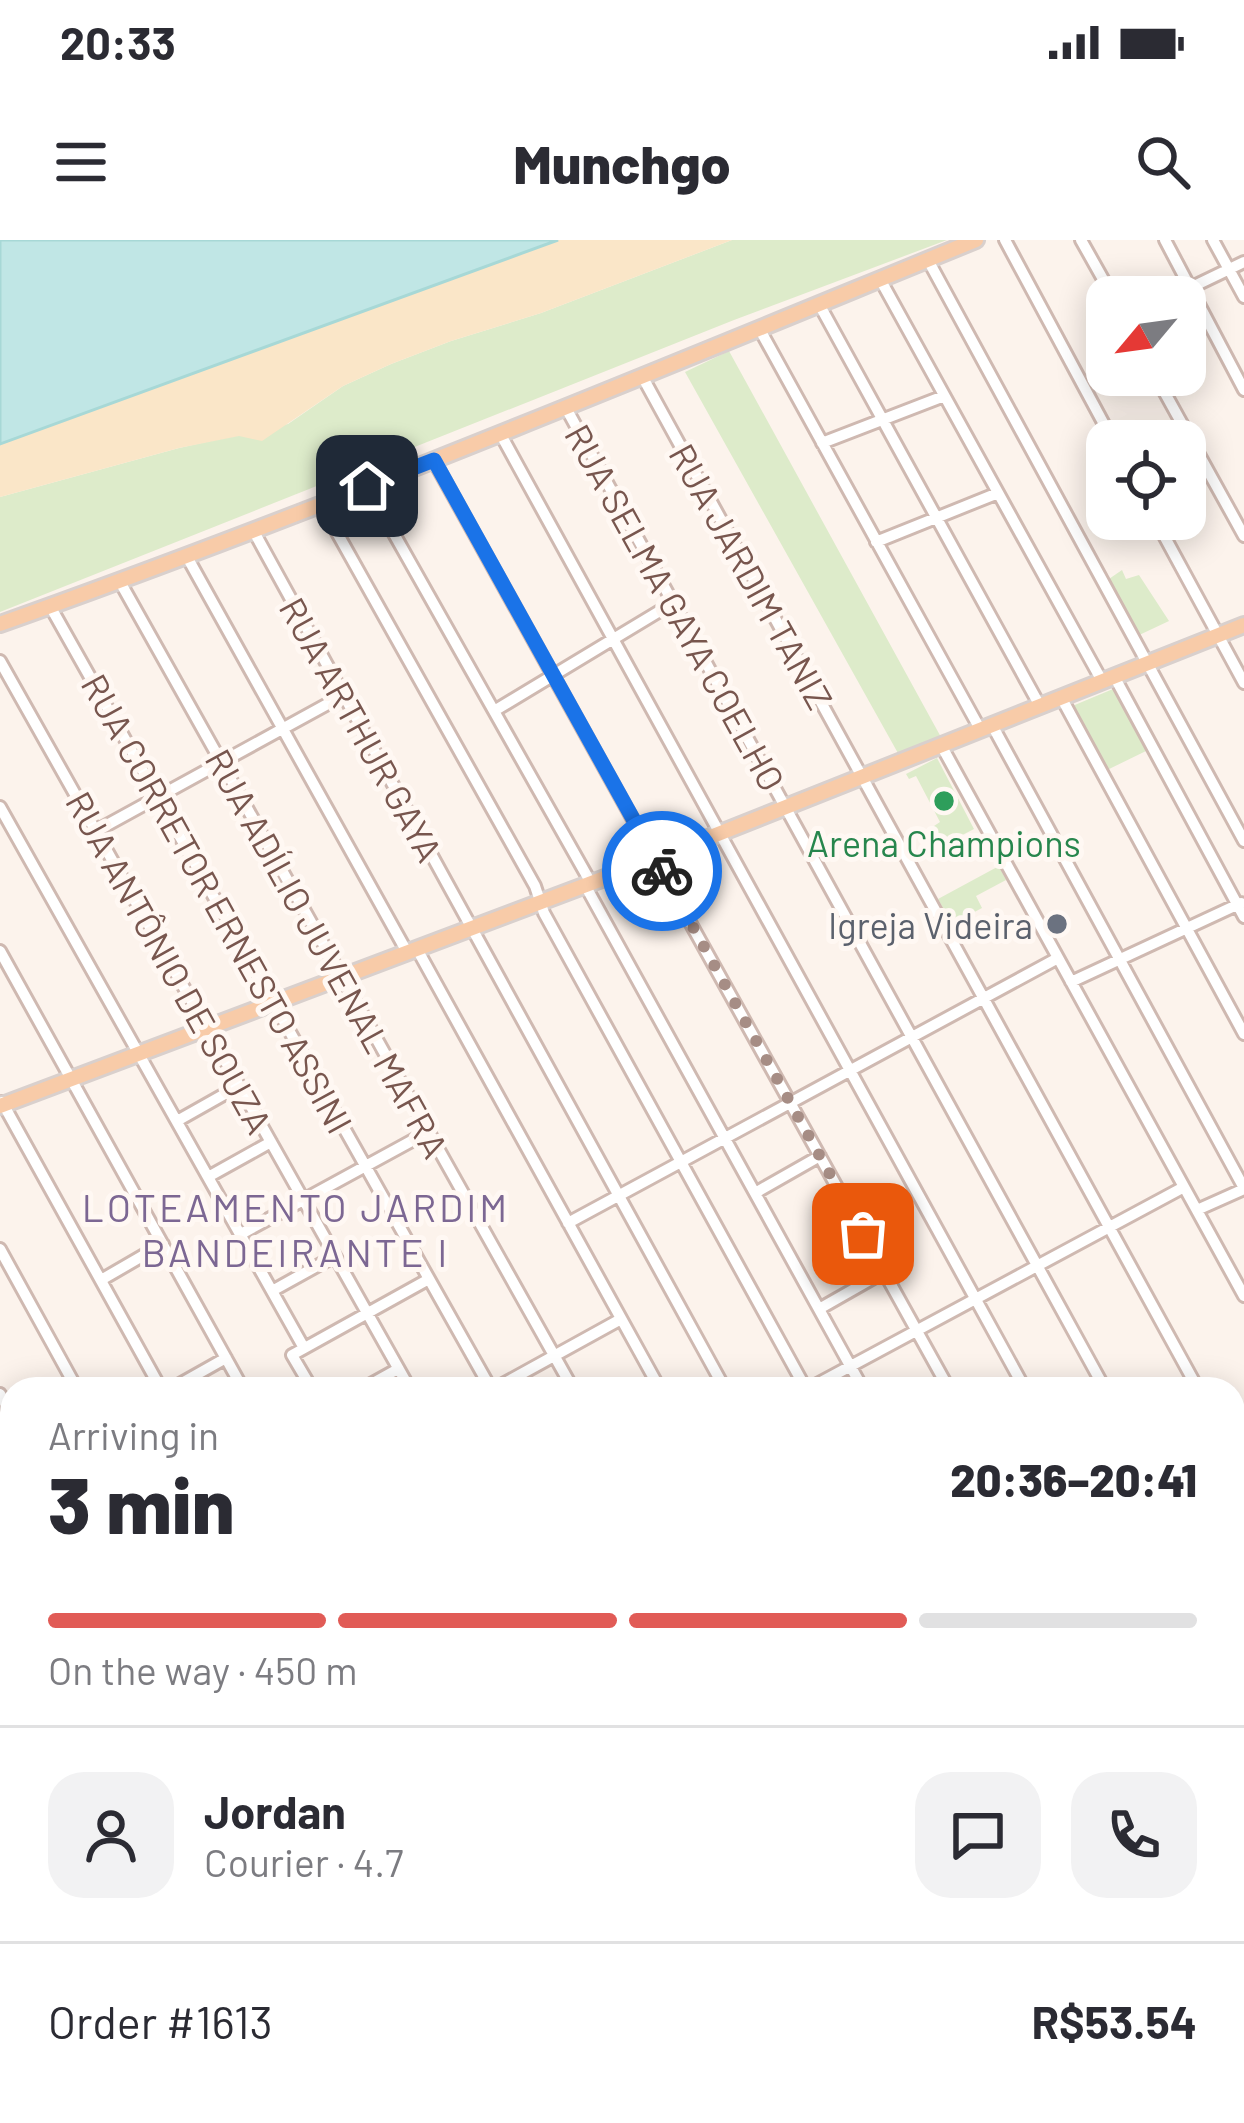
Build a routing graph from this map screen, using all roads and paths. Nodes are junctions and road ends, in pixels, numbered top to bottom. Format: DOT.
graph roads {
  1 [pos="976,240"];
  2 [pos="1005,240"];
  3 [pos="1082,240"];
  4 [pos="1165,240"];
  5 [pos="1214,240"];
  6 [pos="928,260"];
  7 [pos="1244,262"];
  8 [pos="1230,270"];
  9 [pos="1102,276"];
  10 [pos="1184,276"];
  11 [pos="880,279"];
  12 [pos="1206,281"];
  13 [pos="1244,297"];
  14 [pos="819,304"];
  15 [pos="1206,318"];
  16 [pos="759,328"];
  17 [pos="642,376"];
  18 [pos="1243,387"];
  19 [pos="944,396"];
  20 [pos="1167,396"];
  21 [pos="566,408"];
  22 [pos="883,420"];
  23 [pos="1102,420"];
  24 [pos="500,435"];
  25 [pos="822,443"];
  26 [pos="434,460"];
  27 [pos="367,486"];
  28 [pos="998,493"];
  29 [pos="321,504"];
  30 [pos="936,518"];
  31 [pos="253,530"];
  32 [pos="1244,536"];
  33 [pos="1167,540"];
  34 [pos="877,542"];
  35 [pos="186,555"];
  36 [pos="119,580"];
  37 [pos="673,603"];
  38 [pos="50,606"];
  39 [pos="0,623"];
  40 [pos="1244,625"];
  41 [pos="1218,635"];
  42 [pos="613,639"];
  43 [pos="0,661"];
  44 [pos="1148,663"];
  45 [pos="553,675"];
  46 [pos="1108,679"];
  47 [pos="1244,683"];
  48 [pos="344,695"];
  49 [pos="1061,697"];
  50 [pos="1040,706"];
  51 [pos="494,711"];
  52 [pos="986,727"];
  53 [pos="283,729"];
  54 [pos="941,745"];
  55 [pos="221,762"];
  56 [pos="862,776"];
  57 [pos="158,797"];
  58 [pos="0,807"];
  59 [pos="785,807"];
  60 [pos="96,831"];
  61 [pos="719,833"];
  62 [pos="1244,841"];
  63 [pos="655,859"];
  64 [pos="588,884"];
  65 [pos="540,902"];
  66 [pos="1242,908"];
  67 [pos="471,928"];
  68 [pos="1186,928"];
  69 [pos="412,950"];
  70 [pos="0,951"];
  71 [pos="1058,958"];
  72 [pos="1120,960"];
  73 [pos="341,977"];
  74 [pos="1071,982"];
  75 [pos="983,998"];
  76 [pos="274,1002"];
  77 [pos="206,1028"];
  78 [pos="1244,1034"];
  79 [pos="911,1037"];
  80 [pos="139,1053"];
  81 [pos="850,1070"];
  82 [pos="71,1079"];
  83 [pos="239,1086"];
  84 [pos="790,1102"];
  85 [pos="1,1103"];
  86 [pos="176,1120"];
  87 [pos="428,1132"];
  88 [pos="724,1138"];
  89 [pos="271,1142"];
  90 [pos="820,1156"];
  91 [pos="681,1162"];
  92 [pos="366,1166"];
  93 [pos="208,1177"];
  94 [pos="1184,1187"];
  95 [pos="1244,1188"];
  96 [pos="755,1193"];
  97 [pos="618,1196"];
  98 [pos="304,1200"];
  99 [pos="1197,1210"];
  100 [pos="568,1222"];
  101 [pos="1109,1227"];
  102 [pos="241,1234"];
  103 [pos="163,1244"];
  104 [pos="0,1249"];
  105 [pos="335,1256"];
  106 [pos="1037,1266"];
  107 [pos="884,1272"];
  108 [pos="429,1279"];
  109 [pos="101,1280"];
  110 [pos="272,1291"];
  111 [pos="1244,1296"];
  112 [pos="976,1299"];
  113 [pos="819,1309"];
  114 [pos="367,1313"];
  115 [pos="621,1318"];
  116 [pos="917,1331"];
  117 [pos="304,1348"];
  118 [pos="554,1356"];
  119 [pos="226,1358"];
  120 [pos="850,1366"];
  121 [pos="398,1369"];
  122 [pos="70,1377"];
  123 [pos="154,1377"];
  124 [pos="192,1377"];
  125 [pos="236,1377"];
  126 [pos="305,1377"];
  127 [pos="384,1377"];
  128 [pos="403,1377"];
  129 [pos="486,1377"];
  130 [pos="515,1377"];
  131 [pos="566,1377"];
  132 [pos="653,1377"];
  133 [pos="718,1377"];
  134 [pos="800,1377"];
  135 [pos="829,1377"];
  136 [pos="856,1377"];
  137 [pos="942,1377"];
  138 [pos="1018,1377"];
  139 [pos="1098,1377"];
  140 [pos="1191,1377"];
  1 -- 6 [label="main road"];
  2 -- 23 [label="street"];
  3 -- 9 [label="street"];
  4 -- 10 [label="street"];
  5 -- 8 [label="street"];
  6 -- 11 [label="main road"];
  6 -- 44 [label="street"];
  7 -- 8 [label="street"];
  8 -- 12 [label="street"];
  8 -- 13 [label="street"];
  11 -- 14 [label="main road"];
  11 -- 19 [label="street"];
  14 -- 16 [label="main road"];
  14 -- 22 [label="street"];
  15 -- 18 [label="street"];
  16 -- 17 [label="main road"];
  16 -- 25 [label="street"];
  17 -- 21 [label="main road"];
  17 -- 56 [label="street, RUA JARDIM TANIZ"];
  19 -- 22 [label="street"];
  19 -- 28 [label="street"];
  20 -- 32 [label="street"];
  21 -- 24 [label="main road"];
  21 -- 37 [label="street, RUA SELMA GAYA COELHO"];
  22 -- 25 [label="street"];
  22 -- 30 [label="street"];
  24 -- 26 [label="main road"];
  24 -- 42 [label="street"];
  25 -- 34 [label="street"];
  26 -- 27 [label="main road"];
  26 -- 45 [label="street"];
  27 -- 29 [label="main road"];
  27 -- 51 [label="street"];
  28 -- 30 [label="street"];
  28 -- 46 [label="street"];
  29 -- 31 [label="main road"];
  29 -- 65 [label="street"];
  30 -- 34 [label="street"];
  30 -- 50 [label="street"];
  31 -- 35 [label="main road"];
  31 -- 48 [label="street, RUA ARTHUR GAYA"];
  33 -- 41 [label="street"];
  34 -- 52 [label="street"];
  35 -- 36 [label="main road"];
  35 -- 53 [label="street"];
  36 -- 38 [label="main road"];
  36 -- 55 [label="street, RUA ADÍLIO JUVENAL MAFRA"];
  37 -- 42 [label="street"];
  37 -- 59 [label="street, RUA SELMA GAYA COELHO"];
  38 -- 39 [label="main road"];
  38 -- 57 [label="street, RUA CORRETOR ERNESTO ASSINI"];
  40 -- 41 [label="main road"];
  41 -- 44 [label="main road"];
  41 -- 47 [label="street"];
  42 -- 45 [label="street"];
  42 -- 61 [label="street"];
  43 -- 60 [label="street, RUA ANTÔNIO DE SOUZA"];
  44 -- 46 [label="main road"];
  44 -- 62 [label="street"];
  45 -- 51 [label="street"];
  45 -- 63 [label="street"];
  46 -- 49 [label="main road"];
  46 -- 66 [label="street"];
  48 -- 53 [label="street"];
  48 -- 67 [label="street, RUA ARTHUR GAYA"];
  49 -- 50 [label="main road"];
  49 -- 68 [label="street"];
  50 -- 52 [label="main road"];
  51 -- 64 [label="street"];
  52 -- 54 [label="main road"];
  52 -- 72 [label="street"];
  53 -- 55 [label="street"];
  53 -- 69 [label="street"];
  54 -- 56 [label="main road"];
  54 -- 71 [label="street"];
  55 -- 57 [label="street"];
  55 -- 73 [label="street, RUA ADÍLIO JUVENAL MAFRA"];
  56 -- 59 [label="main road"];
  56 -- 75 [label="street, RUA JARDIM TANIZ"];
  57 -- 60 [label="street"];
  57 -- 76 [label="street, RUA CORRETOR ERNESTO ASSINI"];
  58 -- 80 [label="street"];
  59 -- 61 [label="main road"];
  59 -- 79 [label="street, RUA SELMA GAYA COELHO"];
  60 -- 77 [label="street, RUA ANTÔNIO DE SOUZA"];
  61 -- 63 [label="main road"];
  61 -- 81 [label="street"];
  63 -- 64 [label="main road"];
  63 -- 84 [label="street"];
  64 -- 65 [label="main road"];
  64 -- 88 [label="street"];
  65 -- 67 [label="main road"];
  65 -- 91 [label="street"];
  66 -- 68 [label="street"];
  67 -- 69 [label="main road"];
  67 -- 97 [label="street, RUA ARTHUR GAYA"];
  68 -- 72 [label="street"];
  68 -- 78 [label="street"];
  69 -- 73 [label="main road"];
  69 -- 100 [label="street"];
  70 -- 82 [label="street"];
  71 -- 74 [label="street"];
  71 -- 75 [label="street"];
  72 -- 74 [label="street"];
  72 -- 95 [label="street"];
  73 -- 76 [label="main road"];
  73 -- 87 [label="street, RUA ADÍLIO JUVENAL MAFRA"];
  74 -- 94 [label="street"];
  75 -- 79 [label="street"];
  75 -- 101 [label="street, RUA JARDIM TANIZ"];
  76 -- 77 [label="main road"];
  76 -- 92 [label="street, RUA CORRETOR ERNESTO ASSINI"];
  77 -- 80 [label="main road"];
  77 -- 83 [label="street, RUA ANTÔNIO DE SOUZA"];
  79 -- 81 [label="street"];
  79 -- 106 [label="street, RUA SELMA GAYA COELHO"];
  80 -- 82 [label="main road"];
  80 -- 86 [label="street"];
  81 -- 84 [label="street"];
  81 -- 112 [label="street"];
  82 -- 85 [label="main road"];
  82 -- 103 [label="street"];
  83 -- 86 [label="street"];
  83 -- 89 [label="street, RUA ANTÔNIO DE SOUZA"];
  84 -- 88 [label="street"];
  84 -- 90 [label="street"];
  85 -- 109 [label="street"];
  86 -- 93 [label="street"];
  87 -- 92 [label="street"];
  87 -- 118 [label="street, RUA ADÍLIO JUVENAL MAFRA"];
  88 -- 91 [label="street"];
  88 -- 96 [label="street"];
  89 -- 93 [label="street"];
  89 -- 98 [label="street, RUA ANTÔNIO DE SOUZA"];
  90 -- 96 [label="street"];
  90 -- 107 [label="street"];
  91 -- 97 [label="street"];
  91 -- 134 [label="street"];
  92 -- 98 [label="street"];
  92 -- 108 [label="street, RUA CORRETOR ERNESTO ASSINI"];
  93 -- 102 [label="street"];
  94 -- 99 [label="street"];
  94 -- 101 [label="street"];
  95 -- 99 [label="street"];
  96 -- 113 [label="street"];
  97 -- 100 [label="street"];
  97 -- 133 [label="street, RUA ARTHUR GAYA"];
  98 -- 102 [label="street"];
  98 -- 105 [label="street, RUA ANTÔNIO DE SOUZA"];
  99 -- 111 [label="street"];
  100 -- 115 [label="street"];
  101 -- 106 [label="street"];
  101 -- 140 [label="street, RUA JARDIM TANIZ"];
  102 -- 110 [label="street"];
  103 -- 109 [label="street"];
  103 -- 119 [label="street"];
  104 -- 122 [label="street"];
  105 -- 110 [label="street"];
  105 -- 114 [label="street, RUA ANTÔNIO DE SOUZA"];
  106 -- 112 [label="street"];
  106 -- 139 [label="street, RUA SELMA GAYA COELHO"];
  107 -- 113 [label="street"];
  107 -- 116 [label="street"];
  108 -- 114 [label="street"];
  108 -- 129 [label="street, RUA CORRETOR ERNESTO ASSINI"];
  109 -- 123 [label="street"];
  110 -- 117 [label="street"];
  112 -- 116 [label="street"];
  112 -- 138 [label="street"];
  113 -- 120 [label="street"];
  114 -- 117 [label="street"];
  114 -- 121 [label="street, RUA ANTÔNIO DE SOUZA"];
  115 -- 118 [label="street"];
  115 -- 132 [label="street"];
  116 -- 120 [label="street"];
  116 -- 137 [label="street"];
  117 -- 126 [label="street"];
  118 -- 130 [label="street"];
  118 -- 131 [label="street, RUA ADÍLIO JUVENAL MAFRA"];
  119 -- 124 [label="street"];
  119 -- 125 [label="street"];
  120 -- 135 [label="street"];
  120 -- 136 [label="street"];
  121 -- 127 [label="street"];
  121 -- 128 [label="street, RUA ANTÔNIO DE SOUZA"];
}
